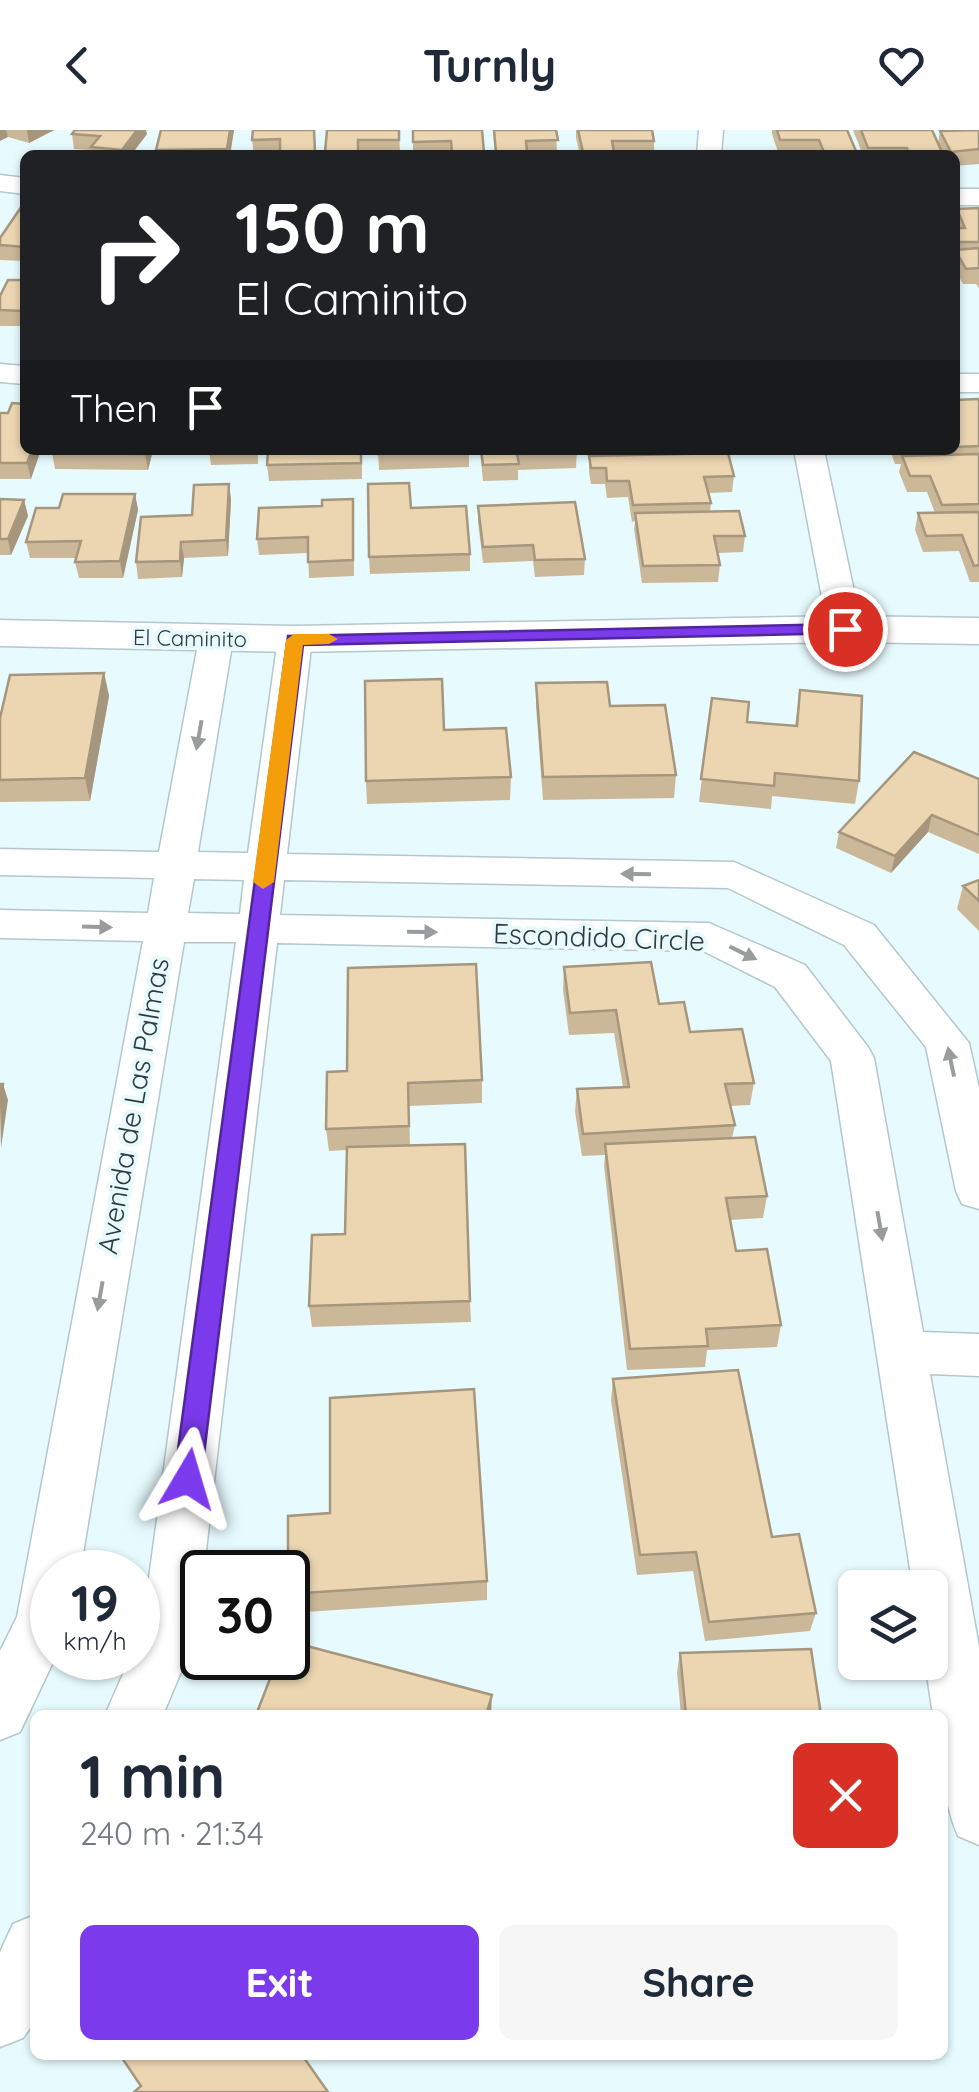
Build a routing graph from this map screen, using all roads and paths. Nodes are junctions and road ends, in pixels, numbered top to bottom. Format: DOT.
graph roads {
  1 [pos="810,455"];
  2 [pos="845,629"];
  3 [pos="979,631"];
  4 [pos="0,633"];
  5 [pos="216,639"];
  6 [pos="294,640"];
  7 [pos="0,862"];
  8 [pos="176,868"];
  9 [pos="266,868"];
  10 [pos="0,924"];
  11 [pos="164,929"];
  12 [pos="256,929"];
  13 [pos="979,1191"];
  14 [pos="902,1352"];
  15 [pos="979,1355"];
  16 [pos="58,1550"];
  17 [pos="160,1586"];
  18 [pos="30,1642"];
  19 [pos="142,1680"];
  20 [pos="135,1710"];
  21 [pos="0,1712"];
  22 [pos="979,1815"];
  23 [pos="30,1957"];
  24 [pos="0,2015"];
  1 -- 2 [label="street"];
  2 -- 3 [label="street, El Caminito"];
  2 -- 6 [label="street, El Caminito"];
  4 -- 5 [label="street, El Caminito"];
  5 -- 6 [label="street, El Caminito"];
  5 -- 8 [label="street, Avenida de Las Palmas, one-way"];
  6 -- 9 [label="street"];
  7 -- 8 [label="street"];
  8 -- 9 [label="street"];
  8 -- 11 [label="street, Avenida de Las Palmas"];
  9 -- 12 [label="street"];
  13 -- 9 [label="street, one-way"];
  10 -- 11 [label="street, Escondido Circle, one-way"];
  11 -- 12 [label="street, Escondido Circle"];
  11 -- 16 [label="street, Avenida de Las Palmas, one-way"];
  12 -- 14 [label="street, Escondido Circle, one-way"];
  12 -- 17 [label="street"];
  14 -- 15 [label="street"];
  14 -- 22 [label="street, Escondido Circle"];
  18 -- 21 [label="street, Avenida de Las Palmas"];
  19 -- 20 [label="street"];
  23 -- 24 [label="street"];
}
